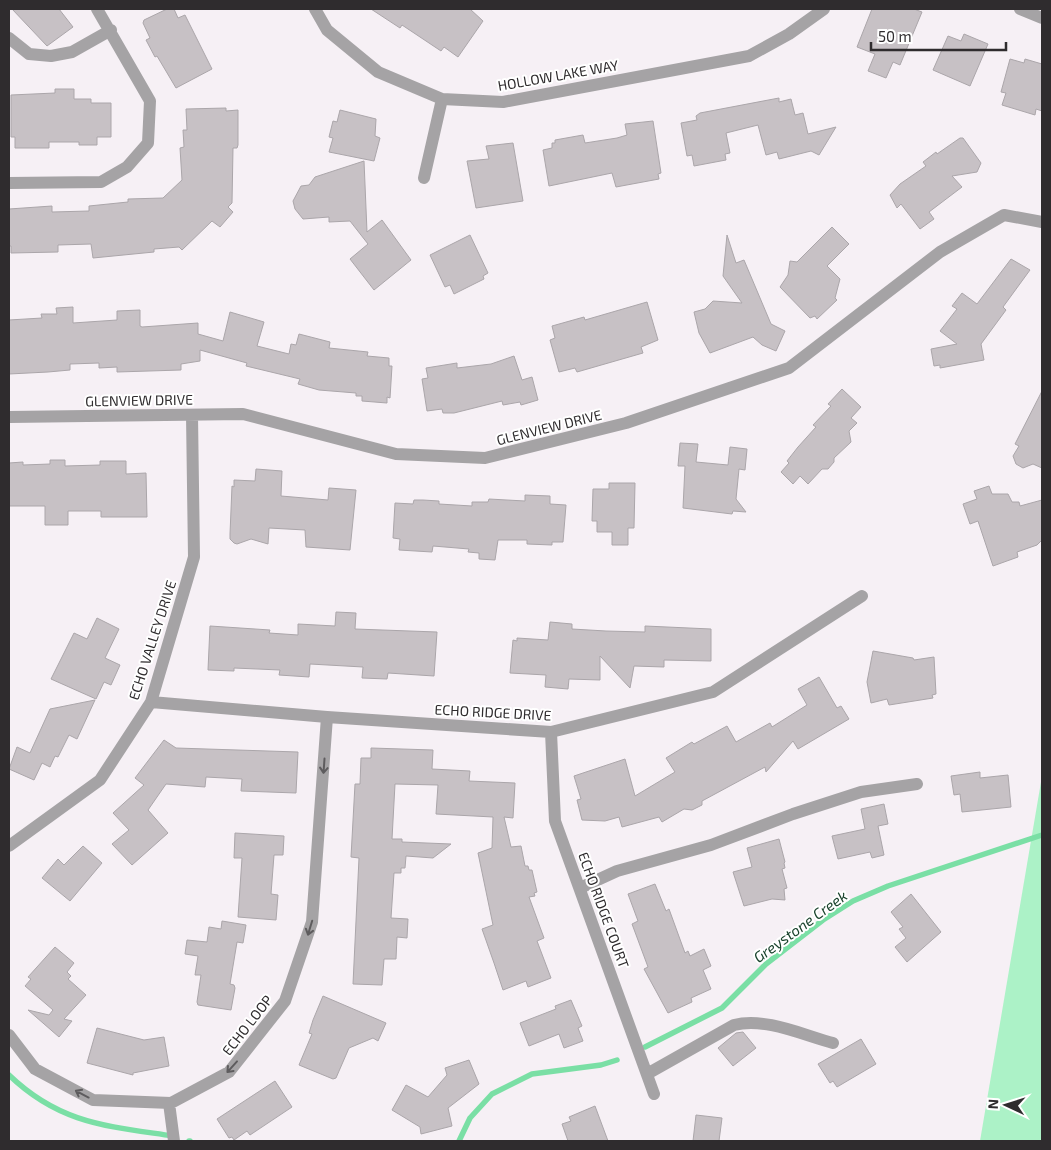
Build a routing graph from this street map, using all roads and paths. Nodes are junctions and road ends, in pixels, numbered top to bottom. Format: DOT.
graph roads {
  1 [pos="97,9"];
  2 [pos="315,9"];
  3 [pos="824,9"];
  4 [pos="1020,9"];
  5 [pos="1042,18"];
  6 [pos="111,30"];
  7 [pos="9,38"];
  8 [pos="442,99"];
  9 [pos="424,178"];
  10 [pos="9,183"];
  11 [pos="1042,222"];
  12 [pos="192,415"];
  13 [pos="9,417"];
  14 [pos="862,596"];
  15 [pos="151,702"];
  16 [pos="327,717"];
  17 [pos="551,732"];
  18 [pos="917,784"];
  19 [pos="9,846"];
  20 [pos="580,888"];
  21 [pos="9,1034"];
  22 [pos="833,1043"];
  23 [pos="647,1074"];
  24 [pos="654,1094"];
  25 [pos="170,1103"];
  26 [pos="174,1141"];
  1 -- 6 [label="street"];
  2 -- 8 [label="street, HOLLOW LAKE WAY"];
  3 -- 8 [label="street, HOLLOW LAKE WAY"];
  4 -- 5 [label="street"];
  6 -- 7 [label="street"];
  6 -- 10 [label="street"];
  8 -- 9 [label="street"];
  11 -- 12 [label="street, GLENVIEW DRIVE"];
  12 -- 13 [label="street, GLENVIEW DRIVE"];
  12 -- 15 [label="street, ECHO VALLEY DRIVE"];
  14 -- 17 [label="street, ECHO RIDGE DRIVE"];
  15 -- 16 [label="street, ECHO RIDGE DRIVE"];
  15 -- 19 [label="street, ECHO VALLEY DRIVE"];
  16 -- 17 [label="street, ECHO RIDGE DRIVE"];
  16 -- 25 [label="street, ECHO LOOP, one-way"];
  17 -- 20 [label="street, ECHO RIDGE COURT"];
  18 -- 20 [label="street"];
  20 -- 23 [label="street, ECHO RIDGE COURT"];
  25 -- 21 [label="street, ECHO LOOP, one-way"];
  22 -- 23 [label="street"];
  23 -- 24 [label="street, ECHO RIDGE COURT"];
  25 -- 26 [label="street"];
}
